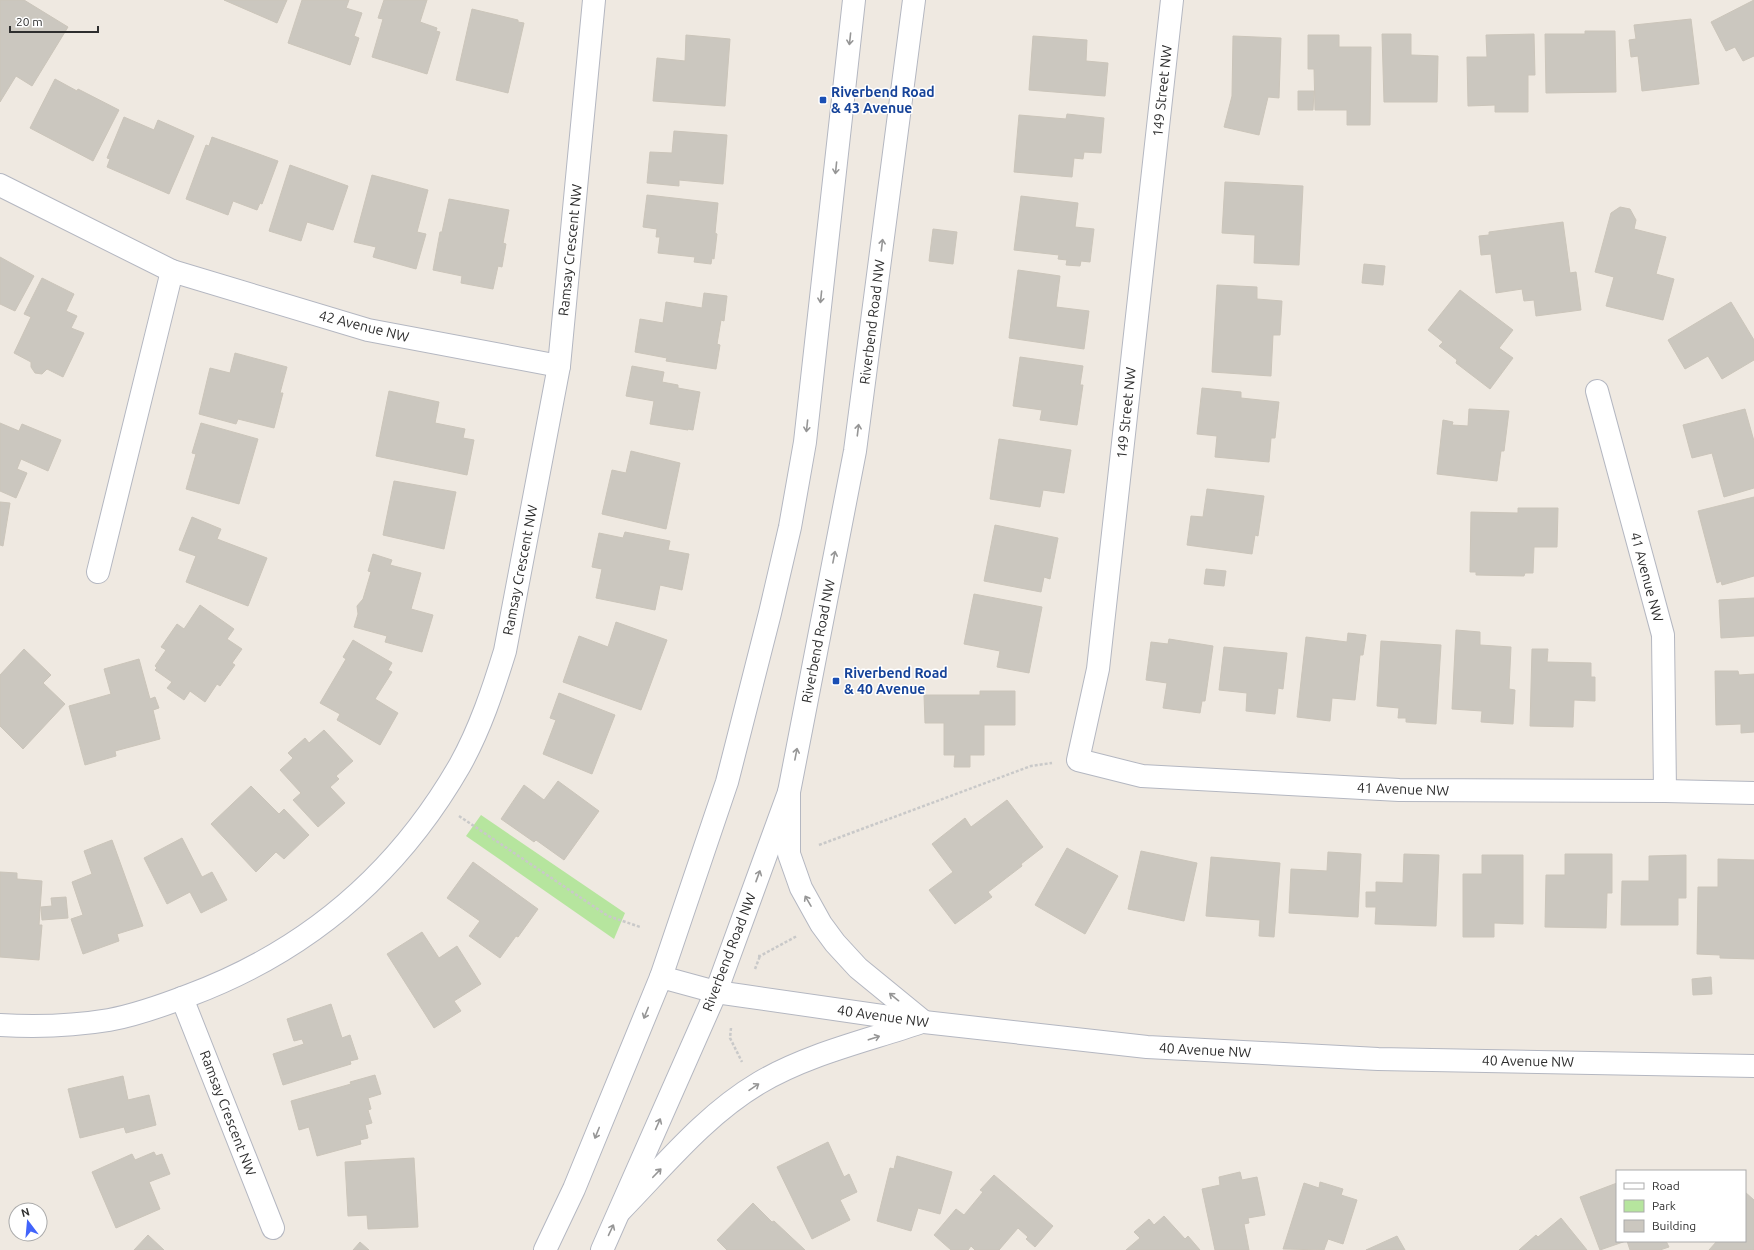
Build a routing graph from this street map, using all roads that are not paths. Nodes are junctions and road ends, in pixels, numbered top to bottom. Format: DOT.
graph roads {
  1 [pos="594,0"];
  2 [pos="854,0"];
  3 [pos="914,0"];
  4 [pos="1172,0"];
  5 [pos="0,185"];
  6 [pos="172,271"];
  7 [pos="559,366"];
  8 [pos="1597,391"];
  9 [pos="98,572"];
  10 [pos="1142,776"];
  11 [pos="1665,791"];
  12 [pos="789,792"];
  13 [pos="1754,793"];
  14 [pos="661,977"];
  15 [pos="716,992"];
  16 [pos="182,998"];
  17 [pos="924,1022"];
  18 [pos="0,1025"];
  19 [pos="1754,1066"];
  20 [pos="620,1211"];
  21 [pos="273,1228"];
  22 [pos="545,1250"];
  23 [pos="602,1250"];
  1 -- 7 [label="street, Ramsay Crescent NW"];
  2 -- 14 [label="street, one-way"];
  12 -- 3 [label="street, Riverbend Road NW, one-way"];
  4 -- 10 [label="street, 149 Street NW"];
  5 -- 6 [label="street, 42 Avenue NW"];
  6 -- 7 [label="street, 42 Avenue NW"];
  6 -- 9 [label="street"];
  7 -- 16 [label="street, Ramsay Crescent NW"];
  8 -- 11 [label="street, 41 Avenue NW"];
  10 -- 11 [label="street, 41 Avenue NW"];
  11 -- 13 [label="street, 41 Avenue NW"];
  15 -- 12 [label="street, Riverbend Road NW, one-way"];
  17 -- 12 [label="street, one-way"];
  14 -- 15 [label="street, 40 Avenue NW"];
  14 -- 22 [label="street, one-way"];
  15 -- 17 [label="street, 40 Avenue NW"];
  20 -- 15 [label="street, Riverbend Road NW, one-way"];
  16 -- 18 [label="street, Ramsay Crescent NW"];
  16 -- 21 [label="street, Ramsay Crescent NW"];
  17 -- 19 [label="street, 40 Avenue NW"];
  20 -- 17 [label="street, one-way"];
  23 -- 20 [label="street, Riverbend Road NW, one-way"];
}
